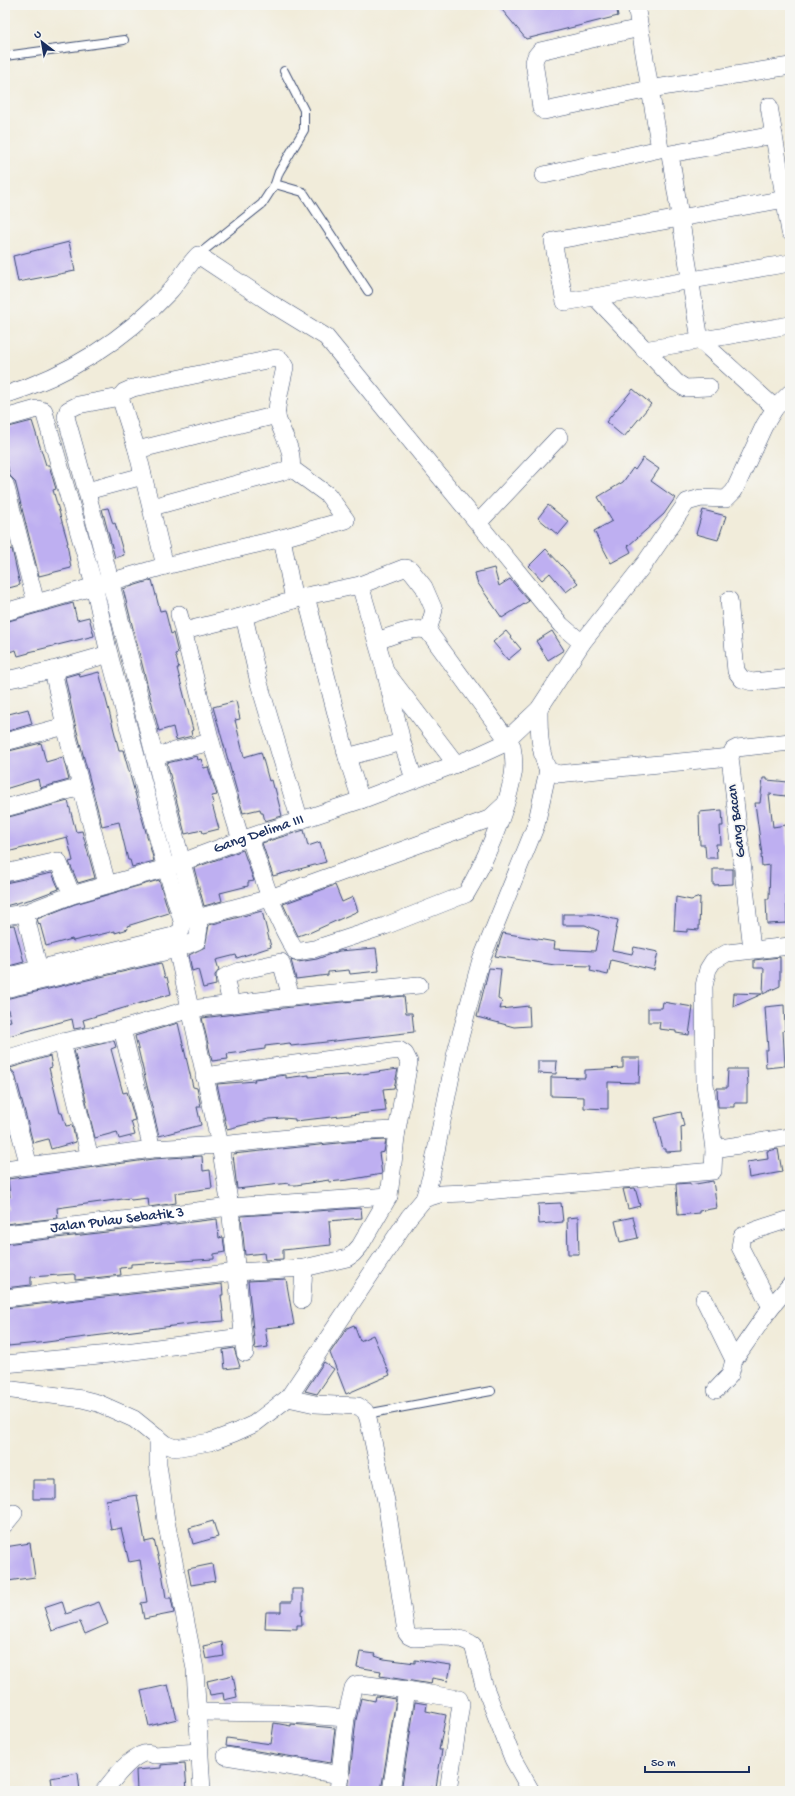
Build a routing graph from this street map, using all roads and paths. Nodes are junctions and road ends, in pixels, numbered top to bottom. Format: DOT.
graph roads {
  1 [pos="636,5"];
  2 [pos="640,28"];
  3 [pos="124,40"];
  4 [pos="5,56"];
  5 [pos="790,66"];
  6 [pos="284,71"];
  7 [pos="650,89"];
  8 [pos="768,106"];
  9 [pos="774,136"];
  10 [pos="544,176"];
  11 [pos="275,184"];
  12 [pos="785,199"];
  13 [pos="680,218"];
  14 [pos="790,232"];
  15 [pos="198,255"];
  16 [pos="790,263"];
  17 [pos="690,280"];
  18 [pos="368,291"];
  19 [pos="595,297"];
  20 [pos="790,325"];
  21 [pos="700,340"];
  22 [pos="644,350"];
  23 [pos="709,387"];
  24 [pos="790,393"];
  25 [pos="5,395"];
  26 [pos="120,397"];
  27 [pos="775,408"];
  28 [pos="277,415"];
  29 [pos="5,418"];
  30 [pos="559,437"];
  31 [pos="137,450"];
  32 [pos="291,468"];
  33 [pos="143,476"];
  34 [pos="5,484"];
  35 [pos="87,491"];
  36 [pos="152,507"];
  37 [pos="479,522"];
  38 [pos="282,538"];
  39 [pos="12,543"];
  40 [pos="165,566"];
  41 [pos="102,583"];
  42 [pos="360,584"];
  43 [pos="300,598"];
  44 [pos="729,600"];
  45 [pos="36,603"];
  46 [pos="5,612"];
  47 [pos="179,614"];
  48 [pos="244,616"];
  49 [pos="184,631"];
  50 [pos="428,631"];
  51 [pos="377,641"];
  52 [pos="582,643"];
  53 [pos="109,654"];
  54 [pos="53,670"];
  55 [pos="385,670"];
  56 [pos="790,678"];
  57 [pos="5,680"];
  58 [pos="539,709"];
  59 [pos="65,726"];
  60 [pos="507,739"];
  61 [pos="5,742"];
  62 [pos="211,742"];
  63 [pos="402,742"];
  64 [pos="790,742"];
  65 [pos="154,756"];
  66 [pos="347,757"];
  67 [pos="730,758"];
  68 [pos="456,764"];
  69 [pos="548,770"];
  70 [pos="414,779"];
  71 [pos="81,787"];
  72 [pos="361,800"];
  73 [pos="504,805"];
  74 [pos="5,808"];
  75 [pos="300,821"];
  76 [pos="246,839"];
  77 [pos="173,864"];
  78 [pos="5,873"];
  79 [pos="107,884"];
  80 [pos="72,895"];
  81 [pos="270,898"];
  82 [pos="25,914"];
  83 [pos="5,916"];
  84 [pos="197,918"];
  85 [pos="790,946"];
  86 [pos="752,949"];
  87 [pos="177,950"];
  88 [pos="39,969"];
  89 [pos="5,977"];
  90 [pos="419,985"];
  91 [pos="5,989"];
  92 [pos="291,998"];
  93 [pos="231,1004"];
  94 [pos="191,1010"];
  95 [pos="122,1029"];
  96 [pos="62,1042"];
  97 [pos="5,1058"];
  98 [pos="204,1076"];
  99 [pos="5,1077"];
  100 [pos="9,1107"];
  101 [pos="397,1130"];
  102 [pos="790,1137"];
  103 [pos="220,1145"];
  104 [pos="152,1149"];
  105 [pos="714,1149"];
  106 [pos="90,1158"];
  107 [pos="29,1166"];
  108 [pos="5,1169"];
  109 [pos="389,1196"];
  110 [pos="424,1199"];
  111 [pos="230,1207"];
  112 [pos="790,1219"];
  113 [pos="5,1234"];
  114 [pos="304,1268"];
  115 [pos="237,1272"];
  116 [pos="790,1285"];
  117 [pos="5,1298"];
  118 [pos="704,1299"];
  119 [pos="302,1300"];
  120 [pos="771,1307"];
  121 [pos="734,1360"];
  122 [pos="5,1364"];
  123 [pos="5,1389"];
  124 [pos="716,1390"];
  125 [pos="491,1391"];
  126 [pos="288,1398"];
  127 [pos="366,1414"];
  128 [pos="158,1438"];
  129 [pos="407,1690"];
  130 [pos="196,1712"];
  131 [pos="346,1718"];
  132 [pos="199,1752"];
  133 [pos="226,1756"];
  134 [pos="339,1783"];
  135 [pos="104,1791"];
  136 [pos="202,1791"];
  137 [pos="391,1791"];
  138 [pos="448,1791"];
  139 [pos="531,1791"];
  1 -- 2 [label="street"];
  2 -- 7 [label="street"];
  2 -- 7 [label="street"];
  3 -- 4 [label="lane"];
  5 -- 7 [label="street"];
  6 -- 11 [label="lane"];
  7 -- 10 [label="street"];
  8 -- 9 [label="street"];
  9 -- 12 [label="street"];
  9 -- 13 [label="street"];
  11 -- 15 [label="lane"];
  11 -- 18 [label="lane"];
  12 -- 13 [label="street"];
  12 -- 14 [label="street"];
  13 -- 17 [label="street"];
  13 -- 19 [label="street"];
  15 -- 25 [label="street"];
  15 -- 37 [label="street"];
  16 -- 17 [label="street"];
  17 -- 19 [label="street"];
  17 -- 21 [label="street"];
  19 -- 22 [label="street"];
  20 -- 21 [label="street"];
  21 -- 22 [label="street"];
  21 -- 27 [label="street"];
  22 -- 23 [label="street"];
  24 -- 27 [label="street, Gang Delima III"];
  26 -- 28 [label="street"];
  26 -- 31 [label="street"];
  26 -- 35 [label="street"];
  27 -- 52 [label="street, Gang Delima III"];
  28 -- 31 [label="street"];
  28 -- 32 [label="street"];
  29 -- 41 [label="street"];
  30 -- 37 [label="street"];
  31 -- 33 [label="street"];
  32 -- 36 [label="street"];
  32 -- 38 [label="street"];
  33 -- 35 [label="street"];
  33 -- 36 [label="street"];
  34 -- 39 [label="street"];
  35 -- 41 [label="street"];
  36 -- 40 [label="street"];
  37 -- 52 [label="street"];
  38 -- 40 [label="street"];
  38 -- 43 [label="street"];
  39 -- 45 [label="street"];
  40 -- 41 [label="street"];
  41 -- 45 [label="street"];
  41 -- 53 [label="street"];
  41 -- 65 [label="street"];
  42 -- 43 [label="street"];
  42 -- 50 [label="street"];
  42 -- 51 [label="street"];
  43 -- 48 [label="street"];
  43 -- 66 [label="street"];
  44 -- 56 [label="street"];
  45 -- 46 [label="street"];
  47 -- 49 [label="street"];
  48 -- 49 [label="street"];
  48 -- 75 [label="street"];
  49 -- 62 [label="street"];
  50 -- 51 [label="street"];
  50 -- 60 [label="street"];
  51 -- 55 [label="street"];
  52 -- 58 [label="street, Gang Delima III"];
  53 -- 54 [label="street"];
  53 -- 77 [label="street"];
  54 -- 57 [label="street"];
  54 -- 59 [label="street"];
  55 -- 63 [label="street"];
  55 -- 68 [label="street"];
  58 -- 60 [label="street, Gang Delima III"];
  58 -- 69 [label="street"];
  59 -- 61 [label="street"];
  59 -- 71 [label="street"];
  60 -- 68 [label="street, Gang Delima III"];
  60 -- 73 [label="street"];
  62 -- 65 [label="street"];
  62 -- 76 [label="street"];
  63 -- 66 [label="street"];
  63 -- 70 [label="street"];
  64 -- 67 [label="street"];
  65 -- 77 [label="street"];
  66 -- 72 [label="street"];
  67 -- 69 [label="street"];
  67 -- 86 [label="street, Gang Bacan"];
  68 -- 70 [label="street, Gang Delima III"];
  69 -- 110 [label="street"];
  70 -- 72 [label="street, Gang Delima III"];
  71 -- 74 [label="street"];
  71 -- 79 [label="street"];
  72 -- 75 [label="street, Gang Delima III"];
  73 -- 81 [label="street"];
  73 -- 81 [label="street"];
  75 -- 76 [label="street, Gang Delima III"];
  76 -- 77 [label="street, Gang Delima III"];
  76 -- 81 [label="street"];
  77 -- 79 [label="street, Gang Delima III"];
  77 -- 84 [label="street"];
  77 -- 88 [label="street"];
  78 -- 80 [label="street"];
  79 -- 80 [label="street, Gang Delima III"];
  80 -- 82 [label="street, Gang Delima III"];
  81 -- 84 [label="street"];
  82 -- 83 [label="street, Gang Delima III"];
  82 -- 88 [label="street"];
  84 -- 87 [label="street"];
  85 -- 86 [label="street"];
  86 -- 105 [label="street"];
  87 -- 91 [label="street"];
  87 -- 94 [label="street"];
  88 -- 89 [label="street"];
  90 -- 92 [label="street"];
  92 -- 93 [label="street"];
  92 -- 93 [label="street"];
  93 -- 94 [label="street"];
  94 -- 95 [label="street"];
  94 -- 98 [label="street"];
  95 -- 96 [label="street"];
  95 -- 104 [label="street"];
  96 -- 97 [label="street"];
  96 -- 106 [label="street"];
  98 -- 101 [label="street"];
  98 -- 103 [label="street"];
  99 -- 100 [label="street"];
  100 -- 107 [label="street"];
  101 -- 103 [label="street"];
  101 -- 109 [label="street"];
  102 -- 105 [label="street"];
  103 -- 104 [label="street"];
  103 -- 111 [label="street"];
  104 -- 106 [label="street"];
  105 -- 110 [label="street"];
  106 -- 107 [label="street"];
  107 -- 108 [label="street"];
  109 -- 111 [label="street, Jalan Pulau Sebatik 3"];
  109 -- 114 [label="street"];
  110 -- 126 [label="street"];
  111 -- 113 [label="street, Jalan Pulau Sebatik 3"];
  111 -- 115 [label="street"];
  112 -- 120 [label="street"];
  114 -- 115 [label="street"];
  114 -- 119 [label="street"];
  115 -- 117 [label="street"];
  115 -- 122 [label="street"];
  116 -- 120 [label="street"];
  118 -- 121 [label="street"];
  120 -- 121 [label="street"];
  121 -- 124 [label="street"];
  123 -- 128 [label="street"];
  125 -- 127 [label="lane"];
  126 -- 127 [label="street"];
  126 -- 128 [label="street"];
  127 -- 139 [label="street"];
  128 -- 130 [label="street"];
  129 -- 131 [label="street"];
  129 -- 137 [label="street"];
  129 -- 138 [label="street"];
  130 -- 131 [label="street"];
  130 -- 132 [label="street"];
  131 -- 134 [label="street"];
  132 -- 135 [label="street"];
  132 -- 136 [label="street"];
  133 -- 134 [label="street"];
}
